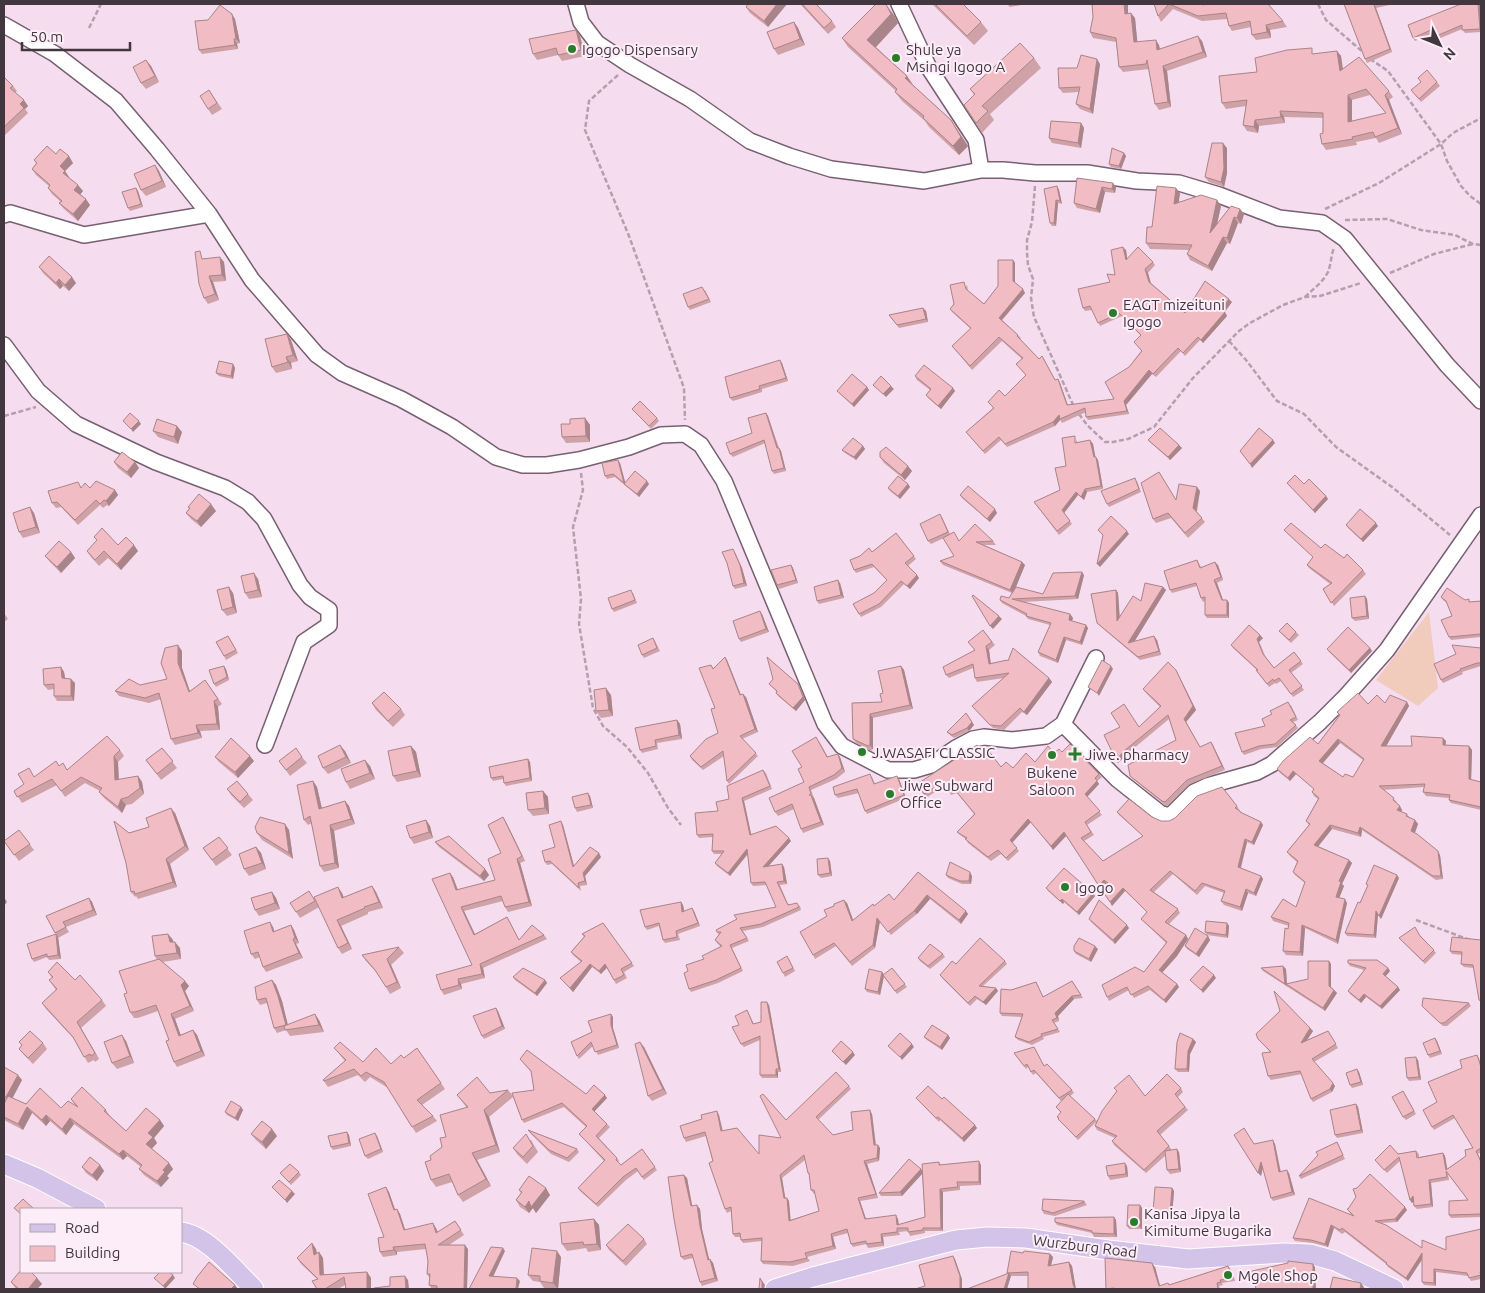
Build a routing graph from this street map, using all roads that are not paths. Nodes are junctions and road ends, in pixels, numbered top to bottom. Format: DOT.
graph roads {
  1 [pos="576,4"];
  2 [pos="899,4"];
  3 [pos="4,25"];
  4 [pos="981,170"];
  5 [pos="209,214"];
  6 [pos="4,215"];
  7 [pos="4,345"];
  8 [pos="1481,400"];
  9 [pos="1481,515"];
  10 [pos="1096,658"];
  11 [pos="1063,724"];
  12 [pos="265,746"];
  13 [pos="4,1164"];
  14 [pos="94,1208"];
  15 [pos="182,1232"];
  16 [pos="254,1289"];
  17 [pos="776,1289"];
  18 [pos="1394,1289"];
  1 -- 4 [label="street"];
  2 -- 4 [label="street"];
  3 -- 5 [label="street"];
  4 -- 8 [label="street"];
  5 -- 6 [label="street"];
  5 -- 11 [label="street"];
  7 -- 12 [label="street"];
  9 -- 11 [label="street"];
  10 -- 11 [label="street"];
  13 -- 14 [label="main road"];
  15 -- 16 [label="main road"];
  17 -- 18 [label="main road, Wurzburg Road"];
}
